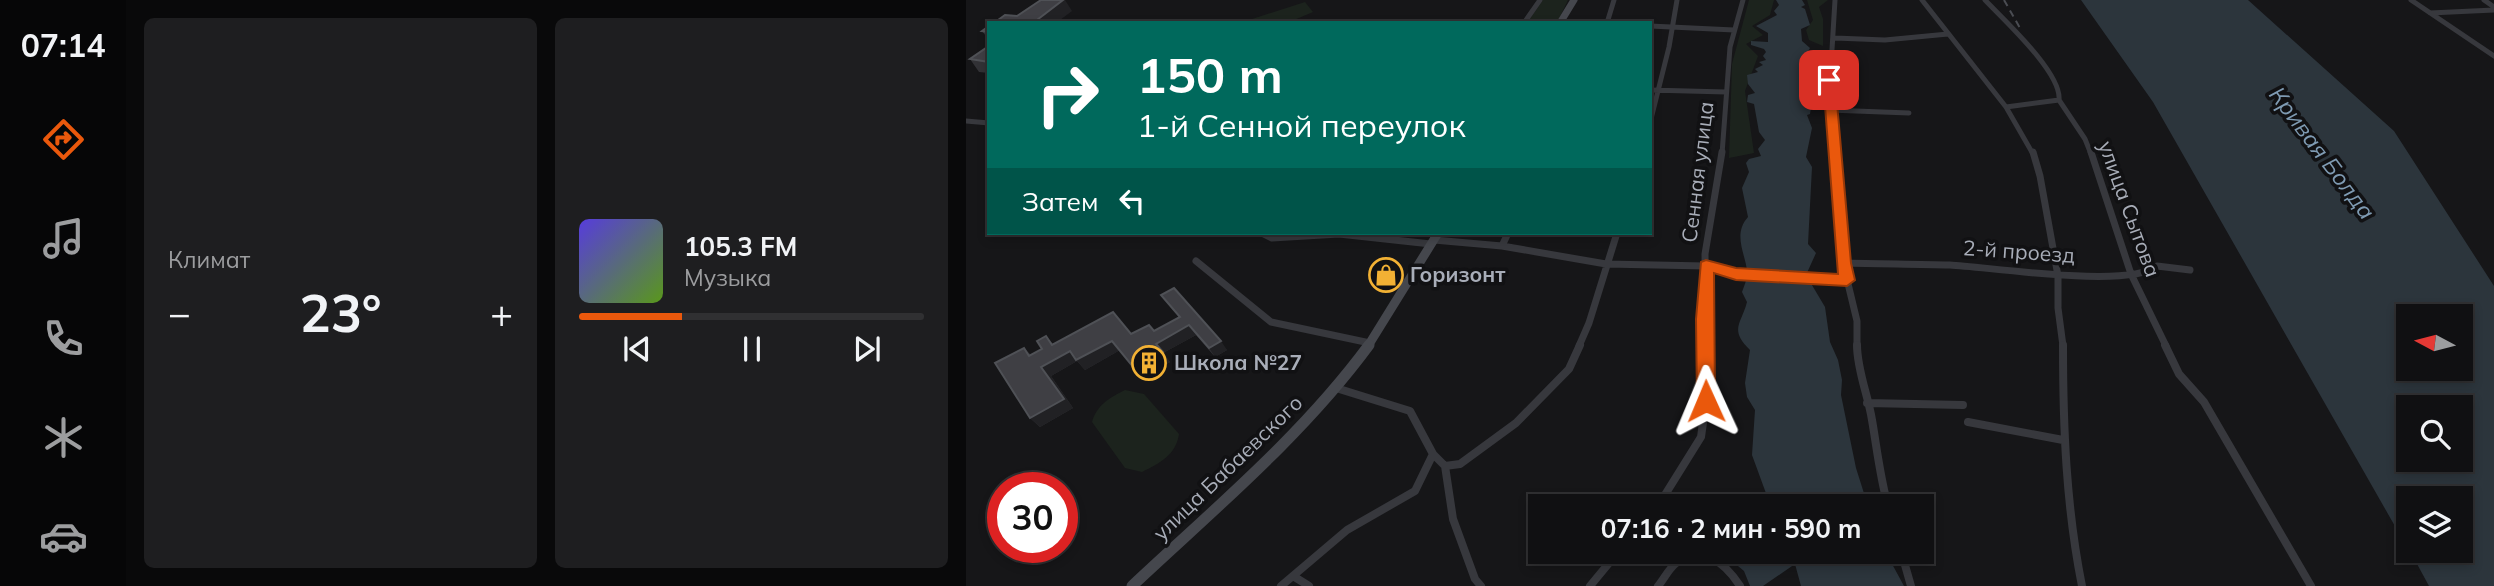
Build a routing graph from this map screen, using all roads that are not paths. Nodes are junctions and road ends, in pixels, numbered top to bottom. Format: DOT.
graph roads {
  1 [pos="1540,0"];
  2 [pos="1573,0"];
  3 [pos="1614,0"];
  4 [pos="1677,0"];
  5 [pos="1743,0"];
  6 [pos="1836,0"];
  7 [pos="1922,0"];
  8 [pos="1984,0"];
  9 [pos="2411,0"];
  10 [pos="2484,0"];
  11 [pos="2494,8"];
  12 [pos="2429,13"];
  13 [pos="1525,21"];
  14 [pos="1561,21"];
  15 [pos="1608,21"];
  16 [pos="1652,26"];
  17 [pos="1671,27"];
  18 [pos="1734,30"];
  19 [pos="1948,34"];
  20 [pos="1835,38"];
  21 [pos="2494,56"];
  22 [pos="1652,90"];
  23 [pos="1658,91"];
  24 [pos="1726,92"];
  25 [pos="2059,100"];
  26 [pos="2006,107"];
  27 [pos="1829,110"];
  28 [pos="1909,113"];
  29 [pos="1652,114"];
  30 [pos="966,121"];
  31 [pos="987,123"];
  32 [pos="1266,235"];
  33 [pos="1312,235"];
  34 [pos="1371,235"];
  35 [pos="1507,235"];
  36 [pos="1616,235"];
  37 [pos="1434,239"];
  38 [pos="1502,246"];
  39 [pos="1196,261"];
  40 [pos="1843,263"];
  41 [pos="1606,264"];
  42 [pos="1706,266"];
  43 [pos="2190,270"];
  44 [pos="2131,274"];
  45 [pos="2058,276"];
  46 [pos="1847,280"];
  47 [pos="1370,343"];
  48 [pos="1336,388"];
  49 [pos="1867,403"];
  50 [pos="1963,405"];
  51 [pos="1968,422"];
  52 [pos="2063,440"];
  53 [pos="1433,454"];
  54 [pos="1446,466"];
  55 [pos="1665,494"];
  56 [pos="1884,494"];
  57 [pos="1608,564"];
  58 [pos="1905,564"];
  59 [pos="1293,576"];
  60 [pos="1132,586"];
  61 [pos="1281,586"];
  62 [pos="1309,586"];
  63 [pos="1481,586"];
  64 [pos="1590,586"];
  65 [pos="1658,586"];
  66 [pos="1740,586"];
  67 [pos="1911,586"];
  68 [pos="2082,586"];
  69 [pos="2311,586"];
  1 -- 13 [label="street"];
  2 -- 14 [label="main road"];
  3 -- 15 [label="street"];
  4 -- 17 [label="street"];
  5 -- 18 [label="street, Сенная улица"];
  6 -- 20 [label="street"];
  7 -- 19 [label="street"];
  8 -- 25 [label="street, улица Сытова"];
  9 -- 12 [label="street"];
  10 -- 11 [label="street"];
  11 -- 12 [label="street"];
  12 -- 21 [label="street"];
  16 -- 17 [label="street"];
  17 -- 18 [label="street"];
  17 -- 23 [label="street"];
  18 -- 24 [label="street, Сенная улица"];
  19 -- 20 [label="street"];
  19 -- 26 [label="street"];
  20 -- 27 [label="street"];
  22 -- 23 [label="street"];
  23 -- 24 [label="street"];
  23 -- 29 [label="street"];
  24 -- 42 [label="street, Сенная улица"];
  25 -- 26 [label="street"];
  25 -- 44 [label="street, улица Сытова"];
  26 -- 45 [label="street"];
  27 -- 28 [label="street"];
  27 -- 40 [label="street"];
  30 -- 31 [label="street"];
  32 -- 33 [label="street"];
  34 -- 37 [label="street"];
  35 -- 38 [label="street"];
  36 -- 41 [label="street"];
  37 -- 38 [label="street"];
  37 -- 47 [label="main road, улица Бабаевского"];
  38 -- 41 [label="street"];
  39 -- 47 [label="street"];
  40 -- 45 [label="street, 2-й проезд"];
  40 -- 46 [label="street"];
  41 -- 42 [label="street"];
  41 -- 54 [label="street"];
  42 -- 46 [label="street"];
  42 -- 55 [label="street, Сенная улица"];
  43 -- 44 [label="street, 2-й проезд"];
  44 -- 45 [label="street, 2-й проезд"];
  44 -- 69 [label="street, улица Сытова"];
  45 -- 52 [label="street"];
  46 -- 49 [label="street"];
  47 -- 48 [label="main road, улица Бабаевского"];
  48 -- 53 [label="street"];
  48 -- 60 [label="main road, улица Бабаевского"];
  49 -- 50 [label="street"];
  49 -- 56 [label="street"];
  51 -- 52 [label="street"];
  52 -- 68 [label="street"];
  53 -- 54 [label="street"];
  53 -- 59 [label="street"];
  54 -- 63 [label="street"];
  57 -- 64 [label="street"];
  58 -- 67 [label="street"];
  59 -- 61 [label="street"];
  59 -- 62 [label="street"];
  65 -- 66 [label="street"];
}
